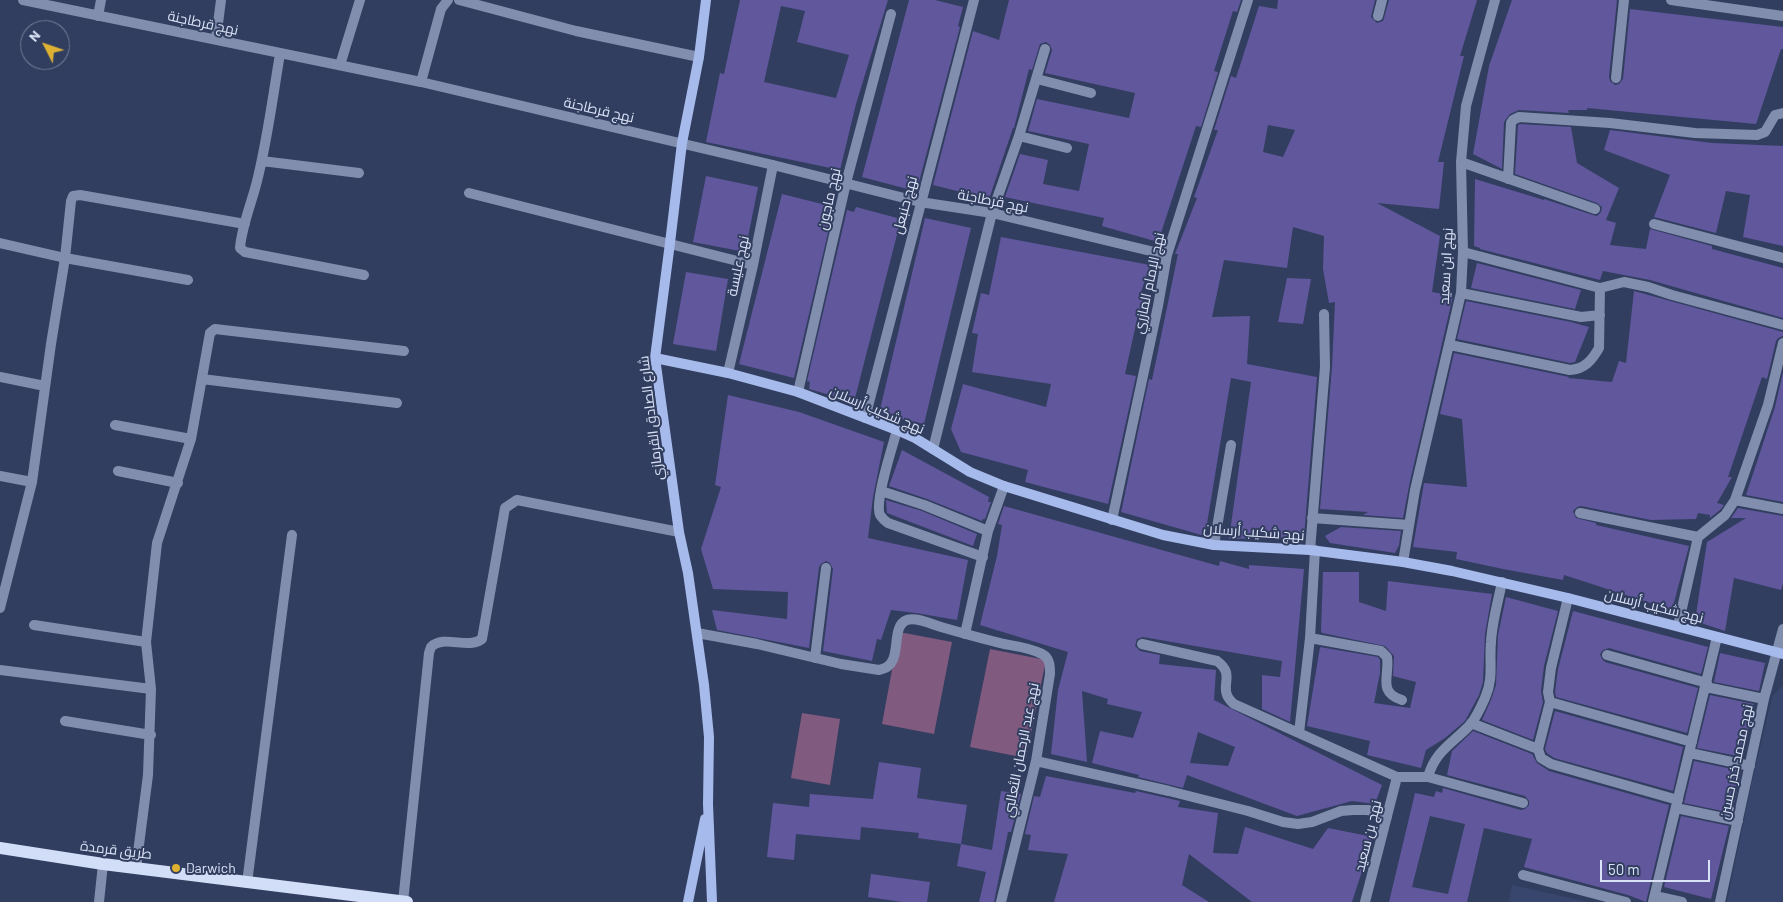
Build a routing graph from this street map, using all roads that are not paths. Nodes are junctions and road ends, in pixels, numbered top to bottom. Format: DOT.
graph roads {
  1 [pos="23,0"];
  2 [pos="101,0"];
  3 [pos="221,0"];
  4 [pos="360,0"];
  5 [pos="448,0"];
  6 [pos="459,0"];
  7 [pos="706,0"];
  8 [pos="974,0"];
  9 [pos="1248,0"];
  10 [pos="1382,0"];
  11 [pos="1494,0"];
  12 [pos="1624,0"];
  13 [pos="1671,0"];
  14 [pos="891,14"];
  15 [pos="98,16"];
  16 [pos="1378,16"];
  17 [pos="1783,16"];
  18 [pos="216,39"];
  19 [pos="1045,49"];
  20 [pos="280,54"];
  21 [pos="699,57"];
  22 [pos="340,65"];
  23 [pos="1616,78"];
  24 [pos="1037,79"];
  25 [pos="421,82"];
  26 [pos="1091,93"];
  27 [pos="1783,113"];
  28 [pos="1019,136"];
  29 [pos="682,143"];
  30 [pos="1067,148"];
  31 [pos="262,161"];
  32 [pos="1461,162"];
  33 [pos="773,165"];
  34 [pos="359,172"];
  35 [pos="1508,179"];
  36 [pos="846,184"];
  37 [pos="469,193"];
  38 [pos="920,202"];
  39 [pos="1594,209"];
  40 [pos="992,213"];
  41 [pos="245,224"];
  42 [pos="1654,224"];
  43 [pos="0,243"];
  44 [pos="670,244"];
  45 [pos="1463,252"];
  46 [pos="1167,255"];
  47 [pos="65,258"];
  48 [pos="1783,258"];
  49 [pos="753,264"];
  50 [pos="364,275"];
  51 [pos="188,280"];
  52 [pos="1600,288"];
  53 [pos="1462,293"];
  54 [pos="1324,314"];
  55 [pos="1600,315"];
  56 [pos="1783,326"];
  57 [pos="1783,344"];
  58 [pos="1450,346"];
  59 [pos="404,351"];
  60 [pos="655,358"];
  61 [pos="728,373"];
  62 [pos="0,377"];
  63 [pos="202,379"];
  64 [pos="45,386"];
  65 [pos="798,392"];
  66 [pos="398,403"];
  67 [pos="865,418"];
  68 [pos="115,426"];
  69 [pos="897,430"];
  70 [pos="191,439"];
  71 [pos="1231,445"];
  72 [pos="933,449"];
  73 [pos="118,471"];
  74 [pos="0,476"];
  75 [pos="32,482"];
  76 [pos="178,483"];
  77 [pos="1004,486"];
  78 [pos="881,491"];
  79 [pos="1735,500"];
  80 [pos="1783,510"];
  81 [pos="1580,513"];
  82 [pos="1312,518"];
  83 [pos="1112,520"];
  84 [pos="1409,525"];
  85 [pos="988,531"];
  86 [pos="679,532"];
  87 [pos="292,535"];
  88 [pos="1698,537"];
  89 [pos="1214,545"];
  90 [pos="1312,550"];
  91 [pos="983,558"];
  92 [pos="1403,562"];
  93 [pos="826,568"];
  94 [pos="1502,582"];
  95 [pos="3,586"];
  96 [pos="1568,598"];
  97 [pos="0,608"];
  98 [pos="34,625"];
  99 [pos="1678,626"];
  100 [pos="1783,630"];
  101 [pos="697,633"];
  102 [pos="965,634"];
  103 [pos="1717,637"];
  104 [pos="1310,638"];
  105 [pos="146,642"];
  106 [pos="1142,644"];
  107 [pos="1780,653"];
  108 [pos="1607,655"];
  109 [pos="815,658"];
  110 [pos="0,670"];
  111 [pos="1706,685"];
  112 [pos="151,689"];
  113 [pos="1764,699"];
  114 [pos="1402,700"];
  115 [pos="1550,702"];
  116 [pos="65,721"];
  117 [pos="1472,723"];
  118 [pos="1299,733"];
  119 [pos="151,735"];
  120 [pos="1692,742"];
  121 [pos="1538,749"];
  122 [pos="1690,753"];
  123 [pos="1036,761"];
  124 [pos="1750,766"];
  125 [pos="1397,777"];
  126 [pos="1428,778"];
  127 [pos="1523,802"];
  128 [pos="708,804"];
  129 [pos="1677,804"];
  130 [pos="1387,817"];
  131 [pos="1738,821"];
  132 [pos="0,848"];
  133 [pos="103,864"];
  134 [pos="136,868"];
  135 [pos="1523,875"];
  136 [pos="247,883"];
  137 [pos="1654,899"];
  138 [pos="99,902"];
  139 [pos="405,902"];
  140 [pos="688,902"];
  141 [pos="712,902"];
  142 [pos="1001,902"];
  143 [pos="1365,902"];
  144 [pos="1626,902"];
  145 [pos="1682,902"];
  146 [pos="1720,902"];
  1 -- 15 [label="street, نهج قرطاجنة"];
  2 -- 15 [label="street"];
  3 -- 18 [label="street"];
  4 -- 22 [label="street"];
  5 -- 25 [label="street"];
  6 -- 21 [label="street"];
  7 -- 21 [label="street, شارع الصادق القرمازي"];
  8 -- 38 [label="street, نهج حنبعل"];
  9 -- 46 [label="street, نهج الإمام المازري"];
  10 -- 16 [label="street"];
  11 -- 32 [label="street, نهج ابن سعيد"];
  12 -- 23 [label="street"];
  13 -- 17 [label="street"];
  14 -- 36 [label="street, نهج ماجون"];
  15 -- 18 [label="street, نهج قرطاجنة"];
  18 -- 20 [label="street, نهج قرطاجنة"];
  19 -- 24 [label="street"];
  20 -- 22 [label="street, نهج قرطاجنة"];
  20 -- 31 [label="street"];
  21 -- 29 [label="street, شارع الصادق القرمازي"];
  22 -- 25 [label="street, نهج قرطاجنة"];
  24 -- 26 [label="street"];
  24 -- 28 [label="street"];
  25 -- 29 [label="street, نهج قرطاجنة"];
  27 -- 35 [label="street"];
  28 -- 30 [label="street"];
  28 -- 40 [label="street"];
  29 -- 33 [label="street, نهج قرطاجنة"];
  29 -- 44 [label="street, شارع الصادق القرمازي"];
  31 -- 34 [label="street"];
  31 -- 41 [label="street"];
  32 -- 35 [label="street"];
  32 -- 45 [label="street, نهج ابن سعيد"];
  33 -- 36 [label="street, نهج قرطاجنة"];
  33 -- 49 [label="street, نهج عليسة"];
  35 -- 39 [label="street"];
  36 -- 38 [label="street, نهج قرطاجنة"];
  36 -- 65 [label="street, نهج ماجون"];
  37 -- 44 [label="street"];
  38 -- 40 [label="street, نهج قرطاجنة"];
  38 -- 67 [label="street, نهج حنبعل"];
  40 -- 46 [label="street, نهج قرطاجنة"];
  40 -- 72 [label="street"];
  41 -- 47 [label="street"];
  41 -- 50 [label="street"];
  42 -- 48 [label="street"];
  43 -- 47 [label="street"];
  44 -- 49 [label="street"];
  44 -- 60 [label="street, شارع الصادق القرمازي"];
  45 -- 52 [label="street"];
  45 -- 53 [label="street, نهج ابن سعيد"];
  46 -- 83 [label="street, نهج الإمام المازري"];
  47 -- 51 [label="street"];
  47 -- 64 [label="street"];
  49 -- 61 [label="street, نهج عليسة"];
  52 -- 55 [label="street"];
  52 -- 56 [label="street"];
  53 -- 55 [label="street"];
  53 -- 58 [label="street, نهج ابن سعيد"];
  54 -- 82 [label="street"];
  55 -- 58 [label="street"];
  57 -- 79 [label="street"];
  58 -- 84 [label="street, نهج ابن سعيد"];
  59 -- 63 [label="street"];
  60 -- 61 [label="street, نهج شكيب أرسلان"];
  60 -- 86 [label="street, شارع الصادق القرمازي"];
  61 -- 65 [label="street, نهج شكيب أرسلان"];
  62 -- 64 [label="street"];
  63 -- 66 [label="street"];
  63 -- 70 [label="street"];
  64 -- 75 [label="street"];
  65 -- 67 [label="street, نهج شكيب أرسلان"];
  67 -- 69 [label="street, نهج شكيب أرسلان"];
  68 -- 70 [label="street"];
  69 -- 72 [label="street, نهج شكيب أرسلان"];
  69 -- 78 [label="street"];
  70 -- 76 [label="street"];
  71 -- 89 [label="street"];
  72 -- 77 [label="street, نهج شكيب أرسلان"];
  73 -- 76 [label="street"];
  74 -- 75 [label="street"];
  75 -- 95 [label="street"];
  76 -- 105 [label="street"];
  77 -- 83 [label="street, نهج شكيب أرسلان"];
  77 -- 85 [label="street"];
  78 -- 85 [label="street"];
  78 -- 91 [label="street"];
  79 -- 80 [label="street"];
  79 -- 88 [label="street"];
  81 -- 88 [label="street"];
  82 -- 84 [label="street"];
  82 -- 90 [label="street"];
  83 -- 89 [label="street, نهج شكيب أرسلان"];
  84 -- 92 [label="street, نهج ابن سعيد"];
  85 -- 91 [label="street"];
  86 -- 101 [label="street, شارع الصادق القرمازي"];
  86 -- 139 [label="street"];
  87 -- 136 [label="street"];
  88 -- 99 [label="street"];
  89 -- 90 [label="street, نهج شكيب أرسلان"];
  90 -- 92 [label="street, نهج شكيب أرسلان"];
  90 -- 104 [label="street"];
  91 -- 102 [label="street"];
  92 -- 94 [label="street, نهج شكيب أرسلان"];
  93 -- 109 [label="street"];
  94 -- 96 [label="street, نهج شكيب أرسلان"];
  94 -- 117 [label="street"];
  95 -- 97 [label="street"];
  96 -- 99 [label="street, نهج شكيب أرسلان"];
  96 -- 115 [label="street"];
  98 -- 105 [label="street"];
  99 -- 103 [label="street, نهج شكيب أرسلان"];
  100 -- 107 [label="street, نهج محمد خذر حسين"];
  101 -- 109 [label="street"];
  101 -- 128 [label="street, شارع الصادق القرمازي"];
  102 -- 109 [label="street"];
  102 -- 123 [label="street, نهج عبد الرحمان الثعالبي"];
  103 -- 107 [label="street, نهج شكيب أرسلان"];
  103 -- 111 [label="street"];
  104 -- 114 [label="street"];
  104 -- 118 [label="street"];
  105 -- 112 [label="street"];
  106 -- 118 [label="street"];
  107 -- 113 [label="street, نهج محمد خذر حسين"];
  108 -- 111 [label="street"];
  110 -- 112 [label="street"];
  111 -- 113 [label="street"];
  111 -- 120 [label="street"];
  112 -- 119 [label="street"];
  113 -- 124 [label="street, نهج محمد خذر حسين"];
  115 -- 120 [label="street"];
  115 -- 121 [label="street"];
  116 -- 119 [label="street"];
  117 -- 121 [label="street"];
  117 -- 126 [label="street"];
  118 -- 125 [label="street"];
  119 -- 134 [label="street"];
  120 -- 122 [label="street"];
  121 -- 129 [label="street"];
  122 -- 124 [label="street"];
  122 -- 129 [label="street"];
  123 -- 130 [label="street"];
  123 -- 142 [label="street, نهج عبد الرحمان الثعالبي"];
  124 -- 131 [label="street, نهج محمد خذر حسين"];
  125 -- 126 [label="street"];
  125 -- 130 [label="street, نهج بن سعيد"];
  126 -- 127 [label="street"];
  128 -- 140 [label="street, شارع الصادق القرمازي"];
  128 -- 141 [label="street, شارع الصادق القرمازي"];
  129 -- 131 [label="street"];
  129 -- 137 [label="street"];
  130 -- 143 [label="street, نهج بن سعيد"];
  131 -- 146 [label="street, نهج محمد خذر حسين"];
  132 -- 133 [label="main road, طريق قرمدة"];
  133 -- 134 [label="main road, طريق قرمدة"];
  133 -- 138 [label="street"];
  134 -- 136 [label="main road, طريق قرمدة"];
  135 -- 144 [label="street"];
  136 -- 139 [label="main road, طريق قرمدة"];
  137 -- 145 [label="street"];
}
